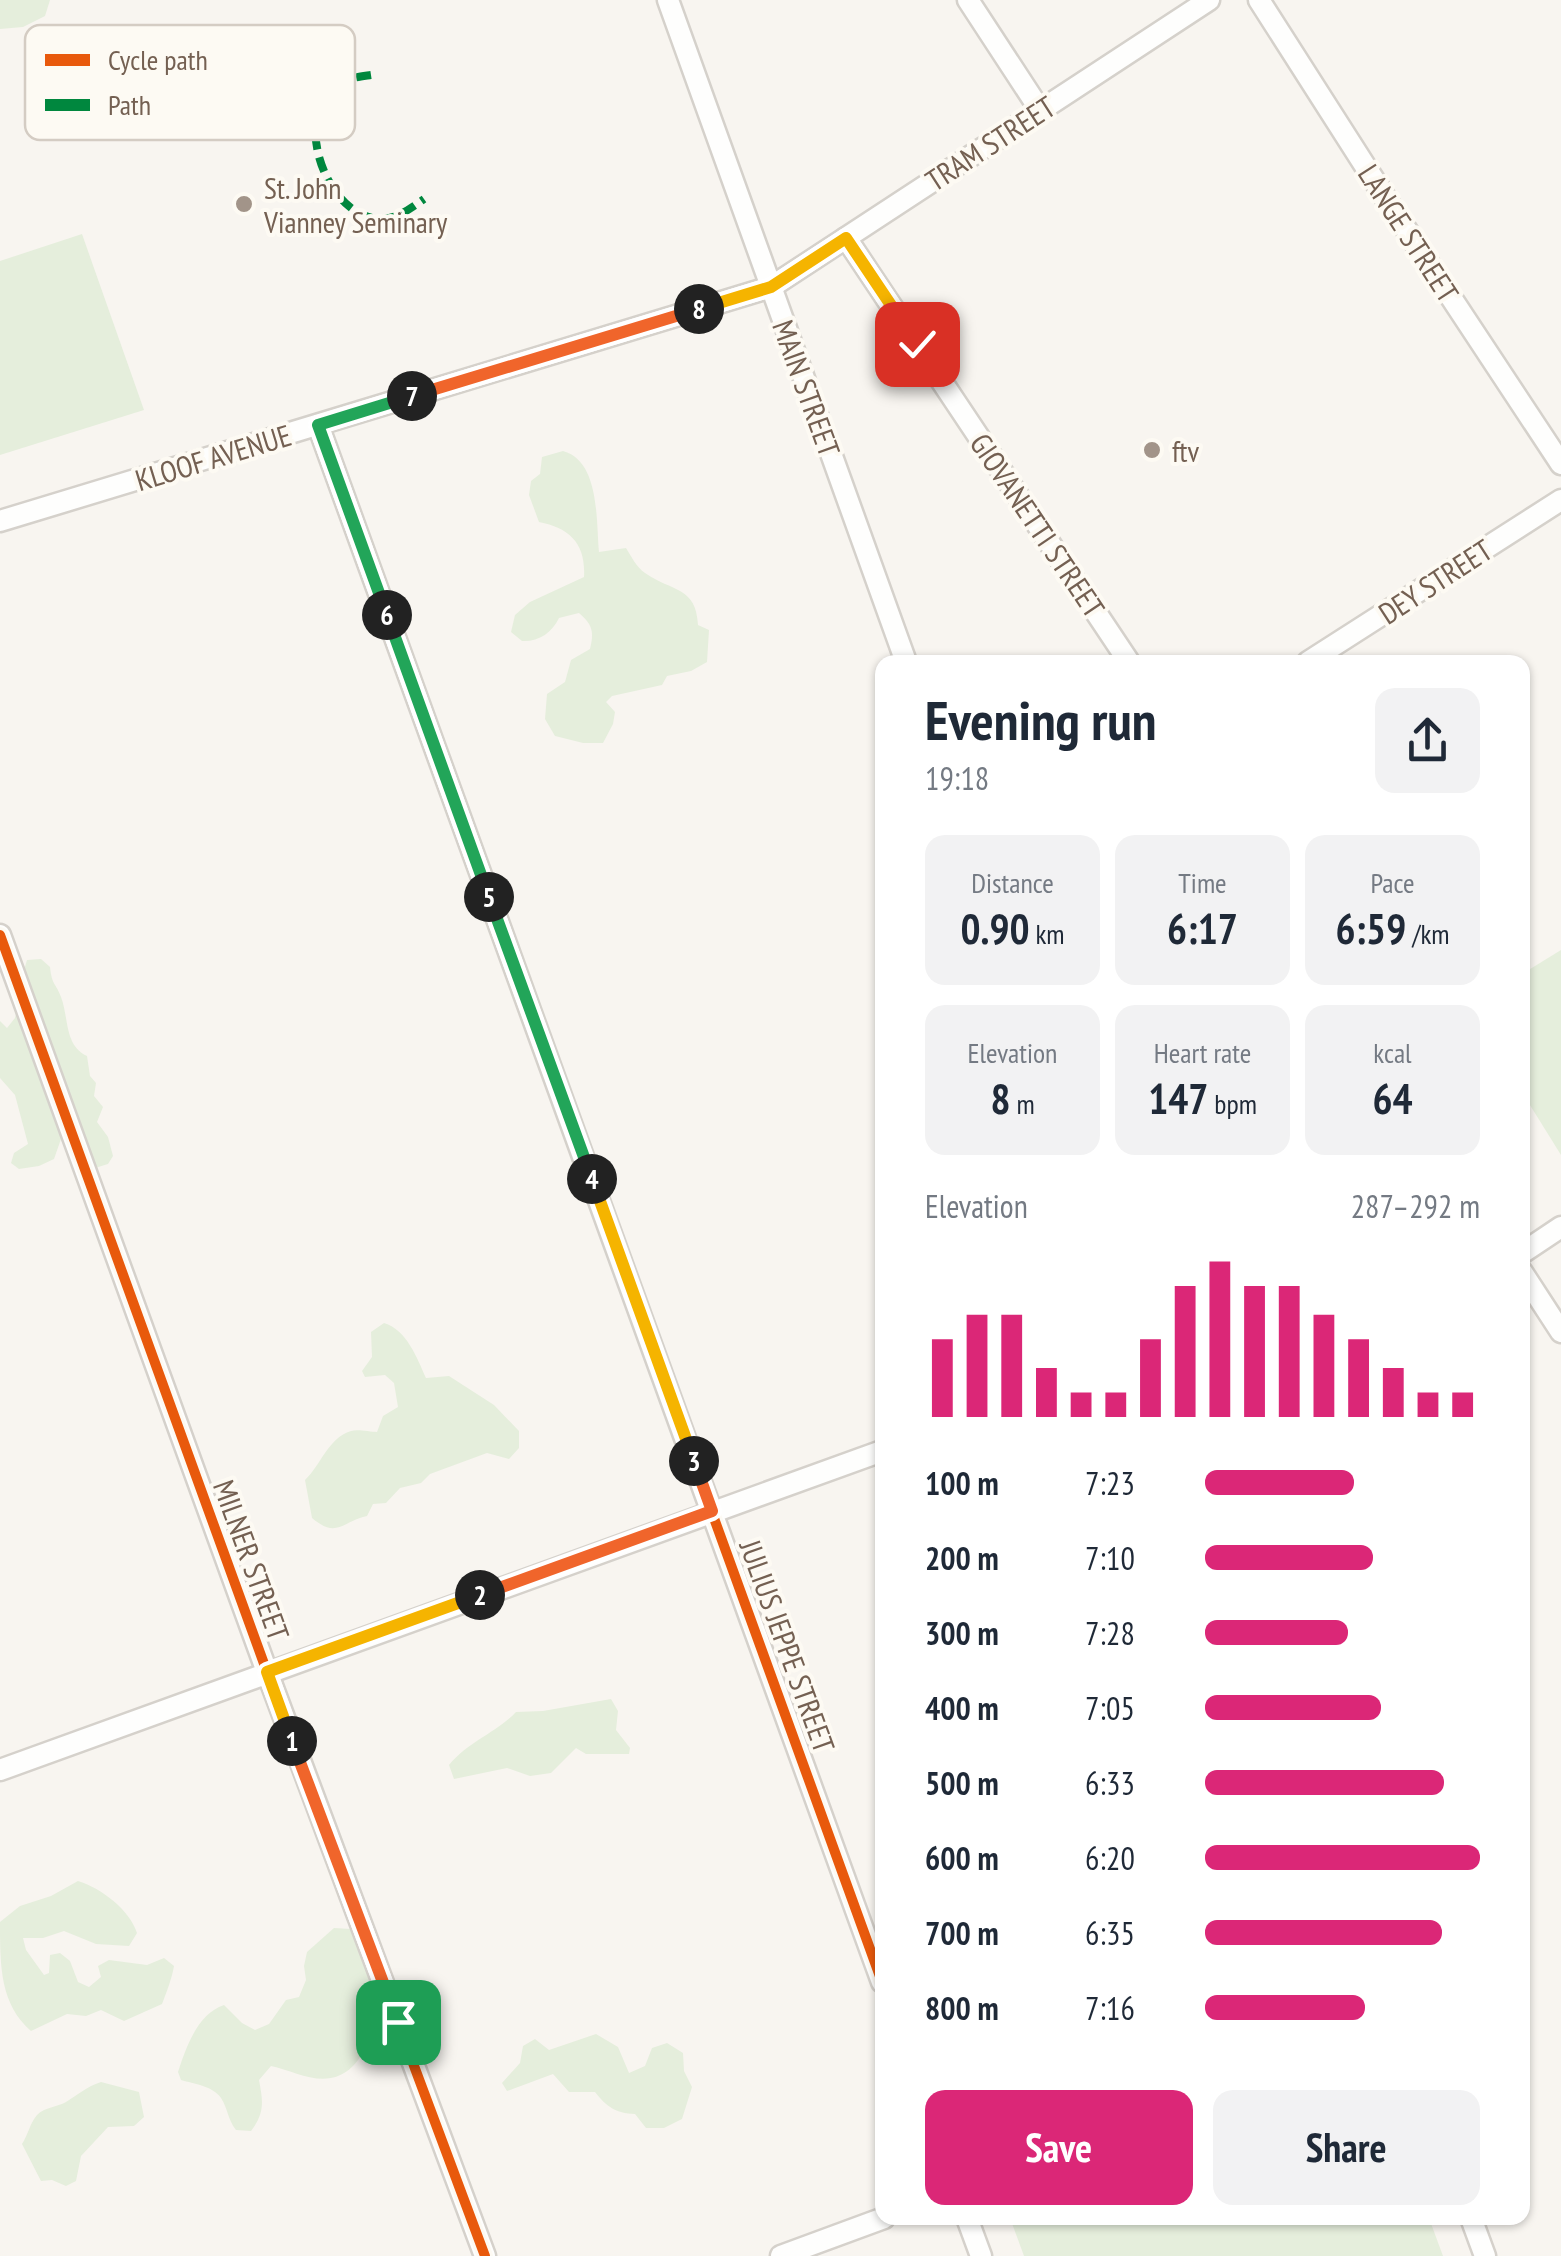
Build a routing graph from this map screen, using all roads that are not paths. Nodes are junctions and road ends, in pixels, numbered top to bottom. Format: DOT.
graph roads {
  1 [pos="668,0"];
  2 [pos="968,0"];
  3 [pos="1209,0"];
  4 [pos="1259,0"];
  5 [pos="1040,110"];
  6 [pos="846,238"];
  7 [pos="771,287"];
  8 [pos="318,425"];
  9 [pos="1561,464"];
  10 [pos="1561,500"];
  11 [pos="0,521"];
  12 [pos="903,655"];
  13 [pos="1124,655"];
  14 [pos="1319,655"];
  15 [pos="0,934"];
  16 [pos="1561,1226"];
  17 [pos="1530,1247"];
  18 [pos="1530,1284"];
  19 [pos="1561,1332"];
  20 [pos="875,1453"];
  21 [pos="712,1511"];
  22 [pos="267,1672"];
  23 [pos="0,1770"];
  24 [pos="875,1963"];
  25 [pos="875,2221"];
  26 [pos="970,2225"];
  27 [pos="1474,2225"];
  28 [pos="485,2256"];
  29 [pos="782,2256"];
  30 [pos="981,2256"];
  31 [pos="1485,2256"];
  1 -- 7 [label="street, MAIN STREET"];
  2 -- 5 [label="street"];
  3 -- 5 [label="street, TRAM STREET"];
  4 -- 9 [label="street, LANGE STREET"];
  5 -- 6 [label="street, TRAM STREET"];
  6 -- 7 [label="street, TRAM STREET"];
  6 -- 13 [label="street, GIOVANETTI STREET"];
  7 -- 8 [label="street, KLOOF AVENUE"];
  7 -- 12 [label="street, MAIN STREET"];
  8 -- 11 [label="street, KLOOF AVENUE"];
  8 -- 21 [label="street, JULIUS JEPPE STREET"];
  10 -- 14 [label="street, DEY STREET"];
  15 -- 22 [label="street, MILNER STREET"];
  16 -- 17 [label="street"];
  18 -- 19 [label="street"];
  20 -- 21 [label="street"];
  21 -- 22 [label="street"];
  21 -- 24 [label="street, JULIUS JEPPE STREET"];
  22 -- 23 [label="street"];
  22 -- 28 [label="street, MILNER STREET"];
  25 -- 29 [label="street"];
  26 -- 30 [label="street"];
  27 -- 31 [label="street"];
}
